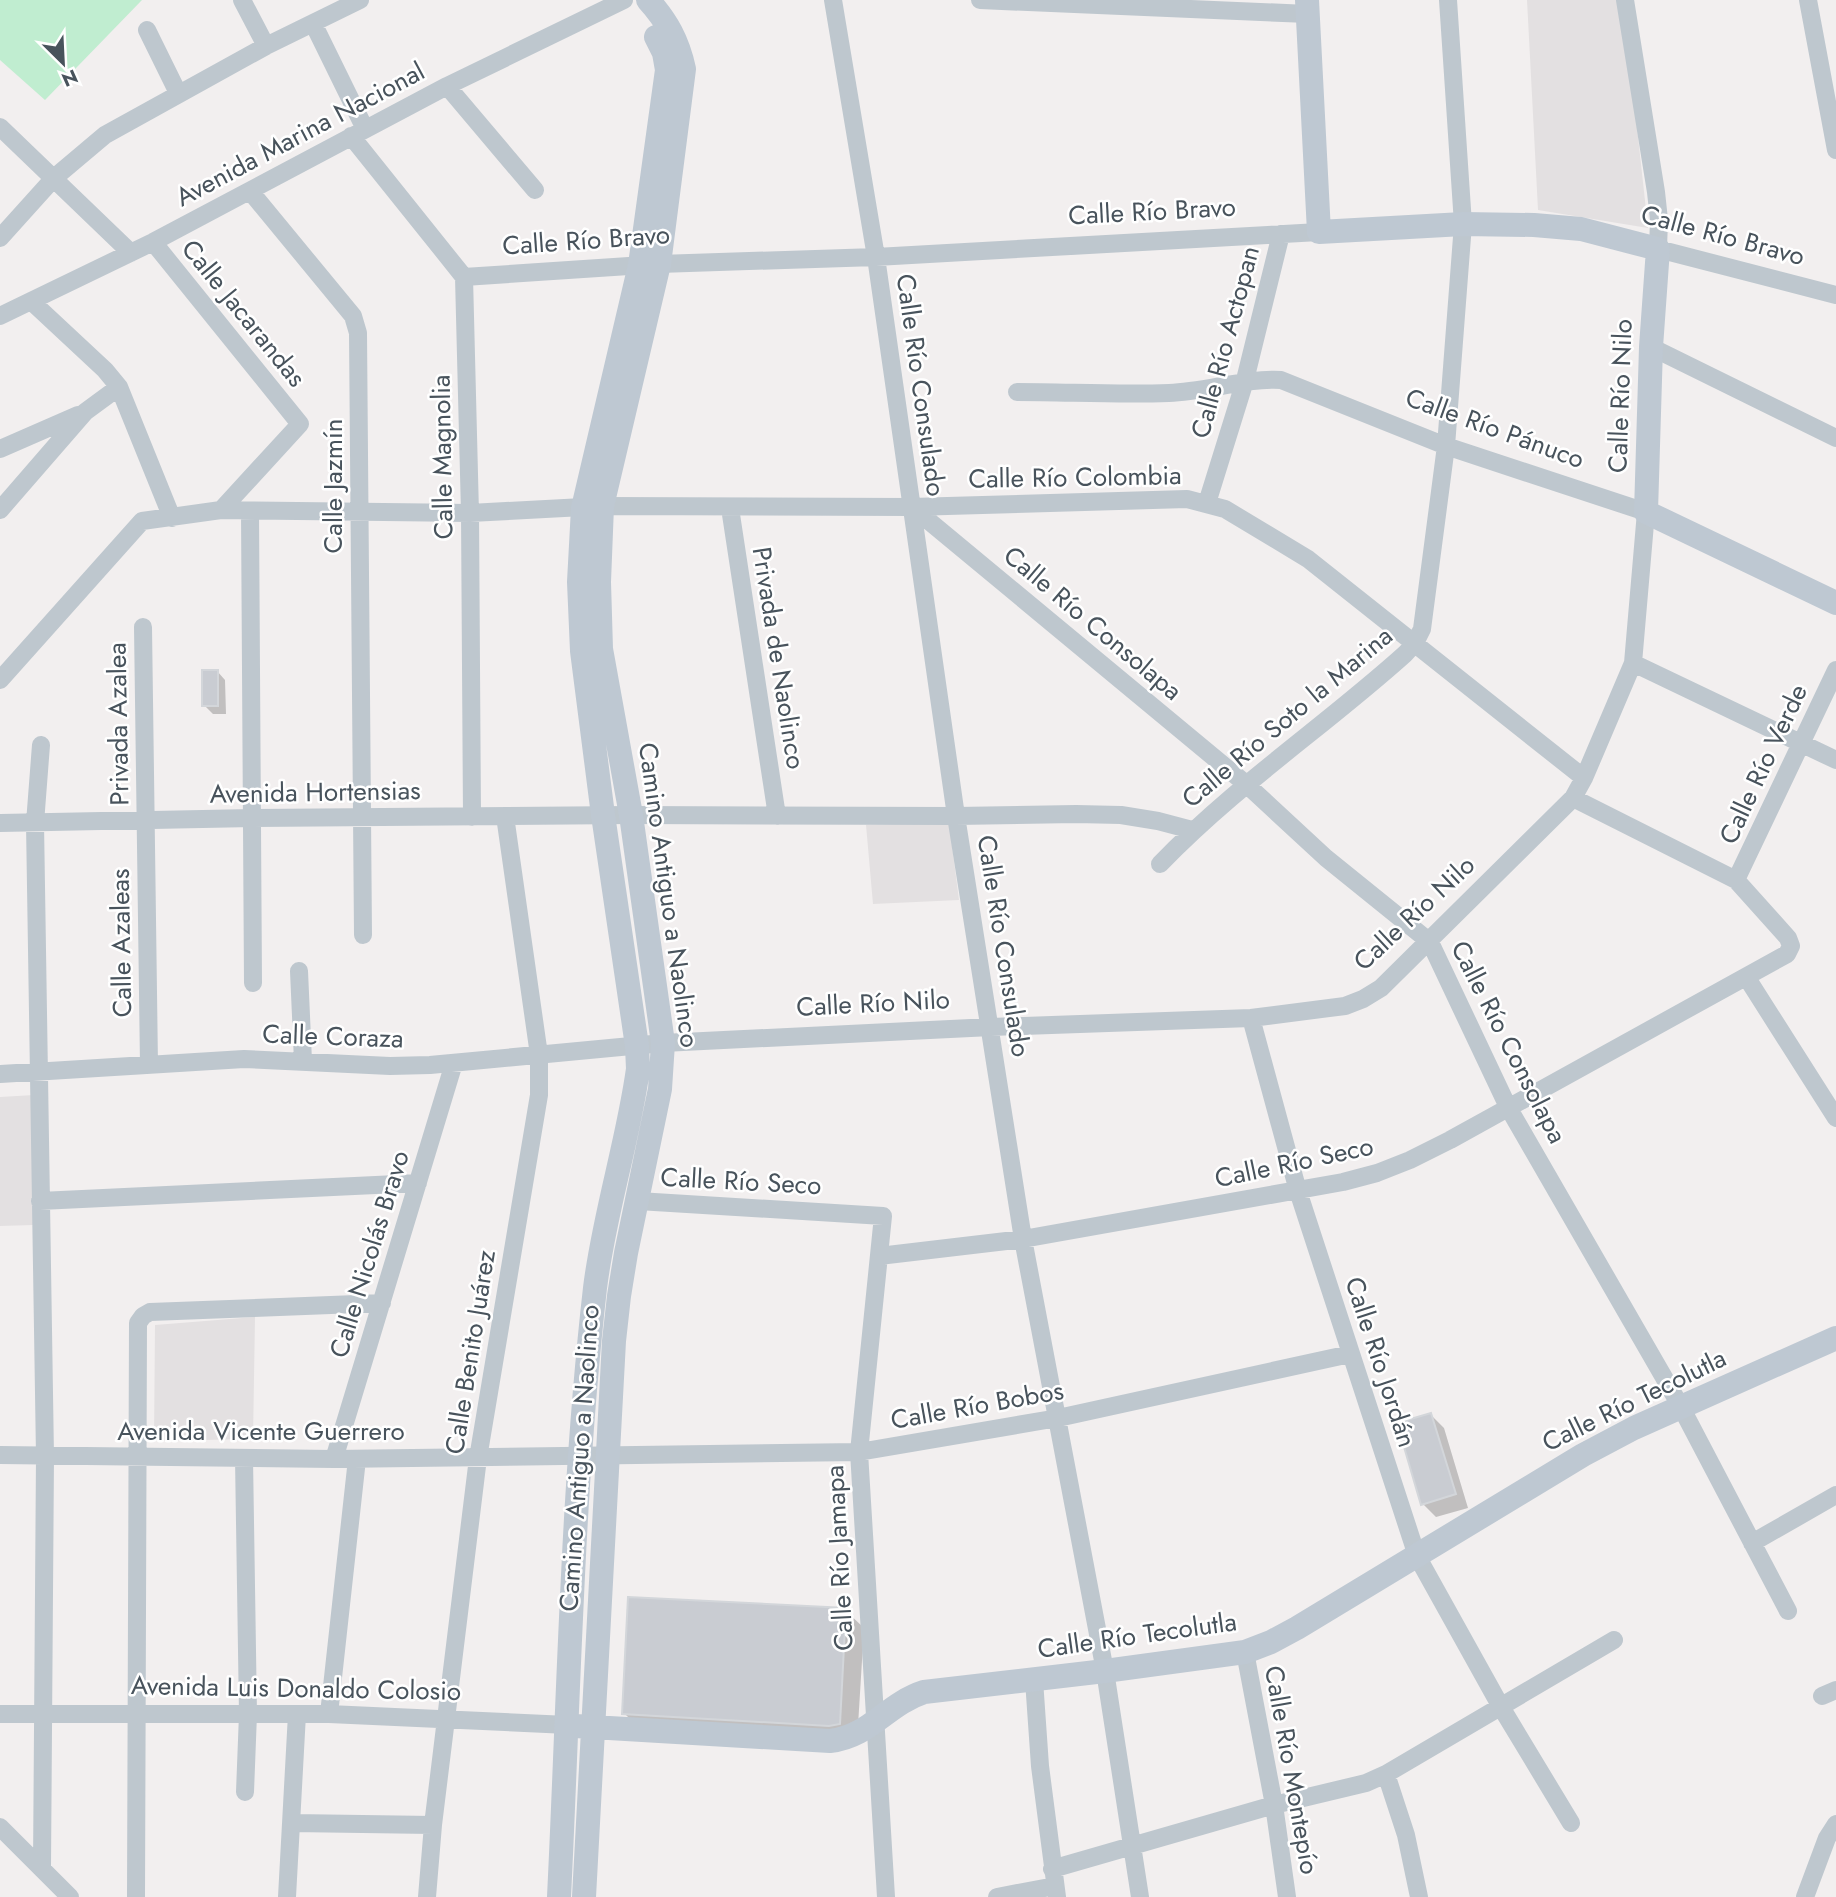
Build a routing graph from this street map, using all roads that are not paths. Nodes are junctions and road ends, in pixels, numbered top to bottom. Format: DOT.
graph roads {
  1 [pos="242,0"];
  2 [pos="624,0"];
  3 [pos="646,0"];
  4 [pos="833,0"];
  5 [pos="980,0"];
  6 [pos="1448,0"];
  7 [pos="1625,0"];
  8 [pos="1808,0"];
  9 [pos="356,1"];
  10 [pos="1308,7"];
  11 [pos="313,23"];
  12 [pos="146,30"];
  13 [pos="266,46"];
  14 [pos="447,86"];
  15 [pos="178,93"];
  16 [pos="0,127"];
  17 [pos="358,133"];
  18 [pos="1836,150"];
  19 [pos="54,178"];
  20 [pos="535,190"];
  21 [pos="250,191"];
  22 [pos="1463,224"];
  23 [pos="1319,232"];
  24 [pos="1281,234"];
  25 [pos="0,238"];
  26 [pos="153,242"];
  27 [pos="1658,249"];
  28 [pos="131,253"];
  29 [pos="876,257"];
  30 [pos="650,264"];
  31 [pos="464,278"];
  32 [pos="1836,295"];
  33 [pos="31,301"];
  34 [pos="0,316"];
  35 [pos="1651,347"];
  36 [pos="1244,384"];
  37 [pos="119,387"];
  38 [pos="1017,392"];
  39 [pos="85,412"];
  40 [pos="1836,438"];
  41 [pos="1446,446"];
  42 [pos="0,449"];
  43 [pos="1207,503"];
  44 [pos="593,507"];
  45 [pos="912,507"];
  46 [pos="730,508"];
  47 [pos="0,510"];
  48 [pos="221,510"];
  49 [pos="250,512"];
  50 [pos="1646,512"];
  51 [pos="360,513"];
  52 [pos="470,513"];
  53 [pos="172,518"];
  54 [pos="1836,603"];
  55 [pos="143,627"];
  56 [pos="1415,643"];
  57 [pos="1633,663"];
  58 [pos="1836,670"];
  59 [pos="0,680"];
  60 [pos="1801,744"];
  61 [pos="41,745"];
  62 [pos="1836,760"];
  63 [pos="1584,778"];
  64 [pos="1246,784"];
  65 [pos="1573,798"];
  66 [pos="631,815"];
  67 [pos="505,816"];
  68 [pos="603,816"];
  69 [pos="777,816"];
  70 [pos="956,816"];
  71 [pos="472,817"];
  72 [pos="253,818"];
  73 [pos="361,818"];
  74 [pos="146,821"];
  75 [pos="0,823"];
  76 [pos="35,824"];
  77 [pos="1192,830"];
  78 [pos="1160,864"];
  79 [pos="1737,880"];
  80 [pos="363,935"];
  81 [pos="1430,942"];
  82 [pos="299,971"];
  83 [pos="1747,978"];
  84 [pos="253,983"];
  85 [pos="1251,1018"];
  86 [pos="991,1027"];
  87 [pos="663,1043"];
  88 [pos="637,1046"];
  89 [pos="539,1055"];
  90 [pos="303,1060"];
  91 [pos="454,1063"];
  92 [pos="149,1065"];
  93 [pos="40,1073"];
  94 [pos="0,1074"];
  95 [pos="1833,1106"];
  96 [pos="1508,1107"];
  97 [pos="418,1184"];
  98 [pos="1298,1191"];
  99 [pos="40,1200"];
  100 [pos="638,1201"];
  101 [pos="883,1216"];
  102 [pos="1023,1238"];
  103 [pos="879,1256"];
  104 [pos="382,1303"];
  105 [pos="1836,1338"];
  106 [pos="1350,1354"];
  107 [pos="1681,1407"];
  108 [pos="1058,1418"];
  109 [pos="859,1452"];
  110 [pos="0,1455"];
  111 [pos="46,1456"];
  112 [pos="138,1457"];
  113 [pos="580,1457"];
  114 [pos="606,1457"];
  115 [pos="244,1458"];
  116 [pos="478,1458"];
  117 [pos="334,1459"];
  118 [pos="357,1459"];
  119 [pos="1836,1494"];
  120 [pos="1752,1543"];
  121 [pos="1417,1556"];
  122 [pos="1788,1611"];
  123 [pos="1614,1640"];
  124 [pos="1245,1652"];
  125 [pos="1105,1671"];
  126 [pos="1034,1679"];
  127 [pos="1501,1707"];
  128 [pos="0,1714"];
  129 [pos="44,1714"];
  130 [pos="248,1714"];
  131 [pos="297,1714"];
  132 [pos="330,1714"];
  133 [pos="138,1715"];
  134 [pos="446,1720"];
  135 [pos="875,1721"];
  136 [pos="580,1726"];
  137 [pos="1386,1774"];
  138 [pos="245,1792"];
  139 [pos="1274,1805"];
  140 [pos="292,1823"];
  141 [pos="1571,1823"];
  142 [pos="1836,1824"];
  143 [pos="433,1825"];
  144 [pos="0,1827"];
  145 [pos="1131,1848"];
  146 [pos="42,1867"];
  147 [pos="1054,1884"];
  148 [pos="70,1897"];
  149 [pos="136,1897"];
  150 [pos="287,1897"];
  151 [pos="427,1897"];
  152 [pos="559,1897"];
  153 [pos="584,1897"];
  154 [pos="886,1897"];
  155 [pos="997,1897"];
  156 [pos="1140,1897"];
  157 [pos="1287,1897"];
  158 [pos="1419,1897"];
  159 [pos="1805,1897"];
  1 -- 13 [label="street"];
  2 -- 14 [label="street, Avenida Marina Nacional"];
  3 -- 30 [label="main road, Camino Antiguo a Naolinco"];
  4 -- 29 [label="street, Calle Río Consulado"];
  5 -- 10 [label="street"];
  6 -- 22 [label="street, Calle Río Soto la Marina"];
  7 -- 27 [label="street"];
  8 -- 18 [label="street"];
  9 -- 11 [label="street"];
  10 -- 23 [label="main road"];
  11 -- 13 [label="street"];
  11 -- 17 [label="street"];
  12 -- 15 [label="street"];
  13 -- 15 [label="street"];
  14 -- 17 [label="street, Avenida Marina Nacional"];
  14 -- 20 [label="street"];
  15 -- 19 [label="street"];
  16 -- 19 [label="street"];
  17 -- 21 [label="street, Avenida Marina Nacional"];
  17 -- 31 [label="street"];
  19 -- 25 [label="street"];
  19 -- 28 [label="street"];
  21 -- 26 [label="street, Avenida Marina Nacional"];
  21 -- 51 [label="street, Calle Jazmín"];
  22 -- 23 [label="main road, Calle Río Bravo"];
  22 -- 27 [label="main road, Calle Río Bravo"];
  22 -- 41 [label="street, Calle Río Soto la Marina"];
  23 -- 24 [label="street, Calle Río Bravo"];
  24 -- 29 [label="street, Calle Río Bravo"];
  24 -- 36 [label="street, Calle Río Actopan"];
  26 -- 28 [label="street, Avenida Marina Nacional"];
  26 -- 48 [label="street, Calle Jacarandas"];
  27 -- 32 [label="street, Calle Río Bravo"];
  27 -- 35 [label="main road, Calle Río Nilo"];
  28 -- 33 [label="street, Avenida Marina Nacional"];
  29 -- 30 [label="street, Calle Río Bravo"];
  29 -- 45 [label="street, Calle Río Consulado"];
  30 -- 31 [label="street, Calle Río Bravo"];
  30 -- 44 [label="main road, Camino Antiguo a Naolinco"];
  31 -- 52 [label="street, Calle Magnolia"];
  33 -- 34 [label="street, Avenida Marina Nacional"];
  33 -- 37 [label="street"];
  35 -- 40 [label="street"];
  35 -- 50 [label="main road, Calle Río Nilo"];
  36 -- 38 [label="street, Calle Río Pánuco"];
  36 -- 41 [label="street, Calle Río Pánuco"];
  36 -- 43 [label="street, Calle Río Actopan"];
  37 -- 39 [label="street"];
  37 -- 53 [label="street"];
  39 -- 42 [label="street"];
  39 -- 47 [label="street"];
  41 -- 50 [label="street, Calle Río Pánuco"];
  41 -- 56 [label="street, Calle Río Soto la Marina"];
  43 -- 45 [label="street, Calle Río Colombia"];
  43 -- 56 [label="street, Calle Río Colombia"];
  44 -- 46 [label="street, Calle Río Colombia"];
  44 -- 52 [label="street, Calle Río Colombia"];
  44 -- 66 [label="main road, Camino Antiguo a Naolinco"];
  44 -- 68 [label="main road, Camino Antiguo a Naolinco"];
  45 -- 46 [label="street, Calle Río Colombia"];
  45 -- 64 [label="street, Calle Río Consolapa"];
  45 -- 70 [label="street, Calle Río Consulado"];
  46 -- 69 [label="street, Privada de Naolinco"];
  48 -- 49 [label="street, Calle Río Colombia"];
  48 -- 53 [label="street, Calle Río Colombia"];
  49 -- 51 [label="street, Calle Río Colombia"];
  49 -- 72 [label="street"];
  50 -- 54 [label="main road, Calle Río Pánuco"];
  50 -- 57 [label="street, Calle Río Nilo"];
  51 -- 52 [label="street, Calle Río Colombia"];
  51 -- 73 [label="street, Calle Jazmín"];
  52 -- 71 [label="street, Calle Magnolia"];
  53 -- 59 [label="street, Calle Río Colombia"];
  55 -- 74 [label="street, Privada Azalea"];
  56 -- 63 [label="street, Calle Río Colombia"];
  56 -- 64 [label="street, Calle Río Soto la Marina"];
  57 -- 60 [label="street"];
  57 -- 63 [label="street, Calle Río Nilo"];
  58 -- 60 [label="street, Calle Río Verde"];
  60 -- 62 [label="street"];
  60 -- 79 [label="street, Calle Río Verde"];
  61 -- 76 [label="street"];
  63 -- 65 [label="street, Calle Río Nilo"];
  64 -- 77 [label="street, Calle Río Soto la Marina"];
  64 -- 81 [label="street, Calle Río Consolapa"];
  65 -- 79 [label="street"];
  65 -- 81 [label="street, Calle Río Nilo"];
  66 -- 68 [label="street, Avenida Hortensias"];
  66 -- 69 [label="street, Calle Río Soto la Marina"];
  66 -- 87 [label="main road, Camino Antiguo a Naolinco"];
  67 -- 68 [label="street, Avenida Hortensias"];
  67 -- 71 [label="street, Avenida Hortensias"];
  67 -- 89 [label="street, Calle Benito Juárez"];
  68 -- 88 [label="main road, Camino Antiguo a Naolinco"];
  69 -- 70 [label="street, Calle Río Soto la Marina"];
  70 -- 77 [label="street, Calle Río Soto la Marina"];
  70 -- 86 [label="street, Calle Río Consulado"];
  71 -- 73 [label="street, Avenida Hortensias"];
  72 -- 73 [label="street, Avenida Hortensias"];
  72 -- 74 [label="street, Avenida Hortensias"];
  72 -- 84 [label="street"];
  73 -- 80 [label="street, Calle Jazmín"];
  74 -- 76 [label="street, Avenida Hortensias"];
  74 -- 92 [label="street, Calle Azaleas"];
  75 -- 76 [label="street, Avenida Hortensias"];
  76 -- 93 [label="street"];
  77 -- 78 [label="street"];
  79 -- 83 [label="street, Calle Río Seco"];
  81 -- 85 [label="street, Calle Río Nilo"];
  81 -- 96 [label="street, Calle Río Consolapa"];
  82 -- 90 [label="street"];
  83 -- 95 [label="street"];
  83 -- 96 [label="street, Calle Río Seco"];
  85 -- 86 [label="street, Calle Río Nilo"];
  85 -- 98 [label="street, Calle Río Jordán"];
  86 -- 87 [label="street, Calle Río Nilo"];
  86 -- 102 [label="street, Calle Río Consulado"];
  87 -- 88 [label="street, Calle Coraza"];
  87 -- 100 [label="main road, Camino Antiguo a Naolinco"];
  88 -- 89 [label="street, Calle Coraza"];
  88 -- 113 [label="main road, Camino Antiguo a Naolinco"];
  89 -- 91 [label="street, Calle Coraza"];
  89 -- 116 [label="street, Calle Benito Juárez"];
  90 -- 91 [label="street, Calle Coraza"];
  90 -- 92 [label="street, Calle Coraza"];
  91 -- 97 [label="street, Calle Nicolás Bravo"];
  92 -- 93 [label="street, Calle Coraza"];
  93 -- 94 [label="street, Calle Coraza"];
  93 -- 99 [label="street"];
  96 -- 98 [label="street, Calle Río Seco"];
  96 -- 107 [label="street, Calle Río Consolapa"];
  97 -- 99 [label="street"];
  97 -- 104 [label="street, Calle Nicolás Bravo"];
  98 -- 102 [label="street, Calle Río Seco"];
  98 -- 106 [label="street, Calle Río Jordán"];
  99 -- 111 [label="street"];
  100 -- 101 [label="street, Calle Río Seco"];
  100 -- 114 [label="main road, Camino Antiguo a Naolinco"];
  101 -- 103 [label="street, Calle Río Jamapa"];
  102 -- 103 [label="street, Calle Río Seco"];
  102 -- 108 [label="street, Calle Río Consulado"];
  103 -- 109 [label="street, Calle Río Jamapa"];
  104 -- 112 [label="street"];
  104 -- 117 [label="street, Calle Nicolás Bravo"];
  105 -- 107 [label="main road, Calle Río Tecolutla"];
  106 -- 108 [label="street, Calle Río Bobos"];
  106 -- 121 [label="street, Calle Río Jordán"];
  107 -- 120 [label="street, Calle Río Consolapa"];
  107 -- 121 [label="main road, Calle Río Tecolutla"];
  108 -- 109 [label="street, Calle Río Bobos"];
  108 -- 125 [label="street, Calle Río Consulado"];
  109 -- 114 [label="street, Calle Río Bobos"];
  109 -- 135 [label="street, Calle Río Jamapa"];
  110 -- 111 [label="street, Avenida Vicente Guerrero"];
  111 -- 112 [label="street, Avenida Vicente Guerrero"];
  111 -- 129 [label="street"];
  112 -- 115 [label="street, Avenida Vicente Guerrero"];
  112 -- 133 [label="street"];
  113 -- 114 [label="street, Avenida Vicente Guerrero"];
  113 -- 116 [label="street, Avenida Vicente Guerrero"];
  113 -- 136 [label="main road, Camino Antiguo a Naolinco"];
  114 -- 136 [label="main road, Camino Antiguo a Naolinco"];
  115 -- 117 [label="street, Avenida Vicente Guerrero"];
  115 -- 130 [label="street"];
  116 -- 118 [label="street, Avenida Vicente Guerrero"];
  116 -- 134 [label="street, Calle Benito Juárez"];
  117 -- 118 [label="street, Avenida Vicente Guerrero"];
  118 -- 132 [label="street"];
  119 -- 120 [label="street"];
  120 -- 122 [label="street, Calle Río Consolapa"];
  121 -- 124 [label="main road, Calle Río Tecolutla"];
  121 -- 127 [label="street, Calle Río Jordán"];
  123 -- 127 [label="street"];
  124 -- 125 [label="main road, Calle Río Tecolutla"];
  124 -- 139 [label="street, Calle Río Montepío"];
  125 -- 126 [label="main road, Calle Río Tecolutla"];
  125 -- 145 [label="street, Calle Río Consulado"];
  126 -- 135 [label="main road, Calle Río Tecolutla"];
  126 -- 147 [label="street"];
  127 -- 137 [label="street"];
  127 -- 141 [label="street, Calle Río Jordán"];
  128 -- 129 [label="street, Avenida Luis Donaldo Colosio"];
  129 -- 133 [label="street, Avenida Luis Donaldo Colosio"];
  129 -- 146 [label="street"];
  130 -- 131 [label="street, Avenida Luis Donaldo Colosio"];
  130 -- 133 [label="street, Avenida Luis Donaldo Colosio"];
  130 -- 138 [label="street"];
  131 -- 132 [label="street, Avenida Luis Donaldo Colosio"];
  131 -- 140 [label="street"];
  132 -- 134 [label="street, Avenida Luis Donaldo Colosio"];
  133 -- 149 [label="street"];
  134 -- 136 [label="street, Avenida Luis Donaldo Colosio"];
  134 -- 143 [label="street, Calle Benito Juárez"];
  135 -- 136 [label="main road, Calle Río Tecolutla"];
  135 -- 154 [label="street, Calle Río Jamapa"];
  136 -- 152 [label="main road, Camino Antiguo a Naolinco"];
  136 -- 153 [label="main road, Camino Antiguo a Naolinco"];
  137 -- 139 [label="street"];
  137 -- 158 [label="street"];
  139 -- 145 [label="street"];
  139 -- 157 [label="street, Calle Río Montepío"];
  140 -- 143 [label="street"];
  140 -- 150 [label="street"];
  142 -- 159 [label="street"];
  143 -- 151 [label="street, Calle Benito Juárez"];
  144 -- 146 [label="street"];
  145 -- 147 [label="street"];
  145 -- 156 [label="street, Calle Río Consulado"];
  146 -- 148 [label="street"];
  147 -- 155 [label="street"];
}
